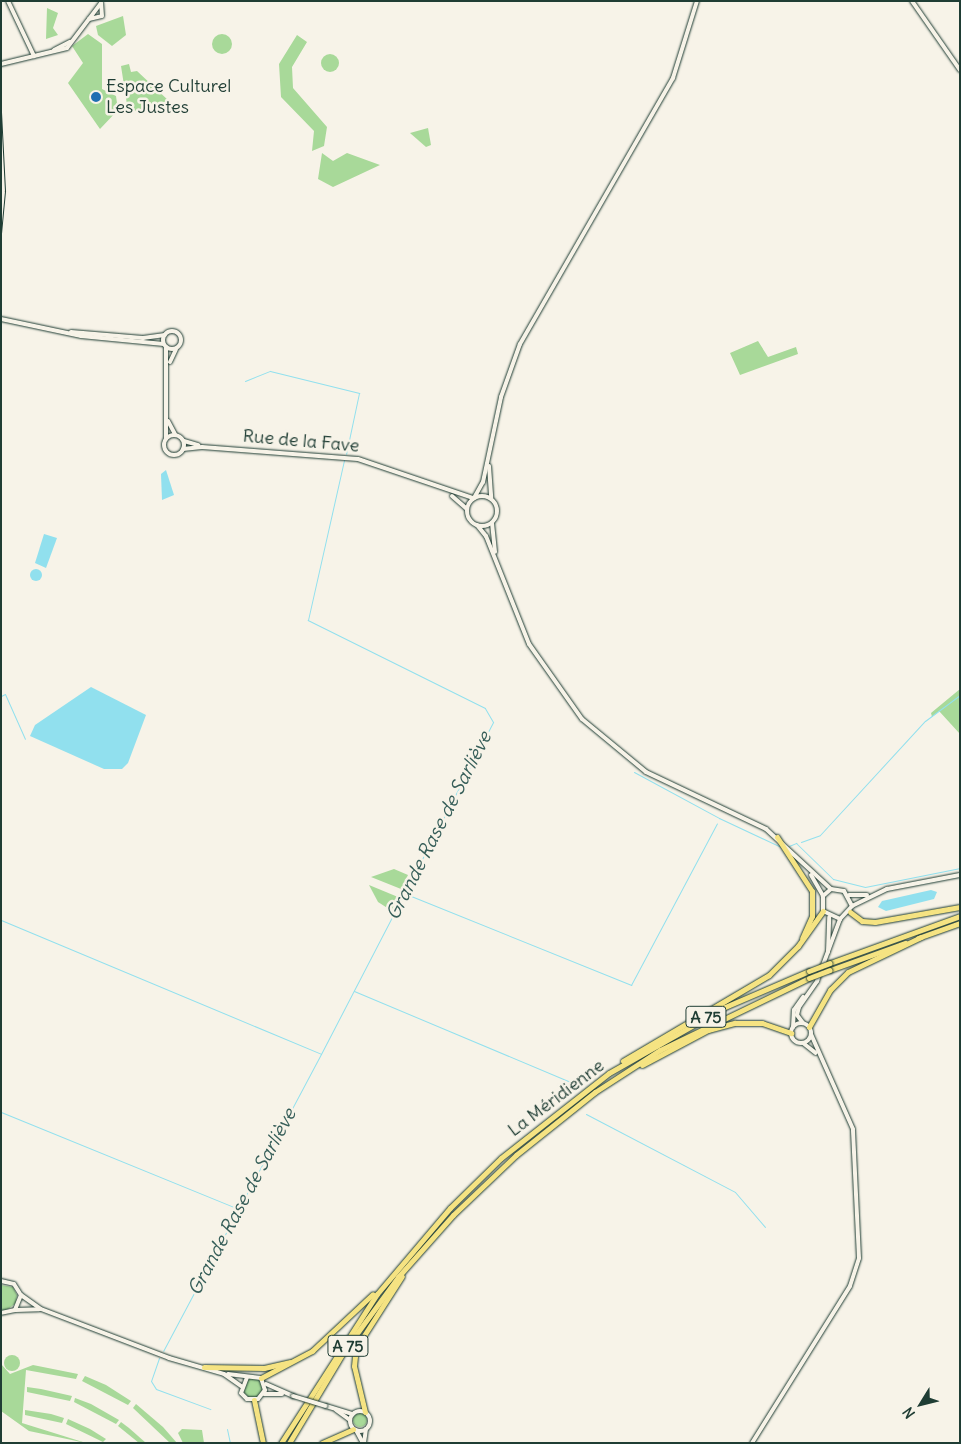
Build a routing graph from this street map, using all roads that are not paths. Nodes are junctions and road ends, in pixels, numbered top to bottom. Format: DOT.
graph roads {
  1 [pos="8,1"];
  2 [pos="697,1"];
  3 [pos="912,1"];
  4 [pos="97,10"];
  5 [pos="97,17"];
  6 [pos="89,19"];
  7 [pos="34,56"];
  8 [pos="1,64"];
  9 [pos="960,70"];
  10 [pos="1,319"];
  11 [pos="56,331"];
  12 [pos="165,336"];
  13 [pos="165,345"];
  14 [pos="176,349"];
  15 [pos="167,371"];
  16 [pos="166,416"];
  17 [pos="176,434"];
  18 [pos="166,438"];
  19 [pos="184,441"];
  20 [pos="202,447"];
  21 [pos="183,450"];
  22 [pos="489,456"];
  23 [pos="424,481"];
  24 [pos="473,498"];
  25 [pos="491,498"];
  26 [pos="467,509"];
  27 [pos="492,523"];
  28 [pos="477,525"];
  29 [pos="500,572"];
  30 [pos="777,837"];
  31 [pos="808,869"];
  32 [pos="960,875"];
  33 [pos="831,889"];
  34 [pos="869,894"];
  35 [pos="849,895"];
  36 [pos="823,896"];
  37 [pos="960,907"];
  38 [pos="851,909"];
  39 [pos="823,911"];
  40 [pos="960,916"];
  41 [pos="829,918"];
  42 [pos="840,919"];
  43 [pos="960,923"];
  44 [pos="921,937"];
  45 [pos="779,967"];
  46 [pos="803,1023"];
  47 [pos="809,1027"];
  48 [pos="792,1030"];
  49 [pos="811,1034"];
  50 [pos="803,1043"];
  51 [pos="821,1058"];
  52 [pos="609,1073"];
  53 [pos="617,1077"];
  54 [pos="417,1255"];
  55 [pos="389,1278"];
  56 [pos="3,1280"];
  57 [pos="21,1295"];
  58 [pos="41,1309"];
  59 [pos="15,1310"];
  60 [pos="1,1313"];
  61 [pos="312,1351"];
  62 [pos="204,1367"];
  63 [pos="224,1374"];
  64 [pos="247,1377"];
  65 [pos="262,1380"];
  66 [pos="240,1386"];
  67 [pos="264,1394"];
  68 [pos="293,1396"];
  69 [pos="254,1400"];
  70 [pos="334,1409"];
  71 [pos="365,1412"];
  72 [pos="353,1414"];
  73 [pos="350,1420"];
  74 [pos="366,1429"];
  75 [pos="354,1430"];
  76 [pos="287,1433"];
  77 [pos="263,1443"];
  78 [pos="277,1443"];
  79 [pos="281,1443"];
  80 [pos="289,1443"];
  81 [pos="322,1443"];
  82 [pos="364,1443"];
  83 [pos="752,1443"];
  1 -- 7 [label="main road"];
  2 -- 22 [label="main road"];
  3 -- 9 [label="main road"];
  4 -- 5 [label="main road"];
  4 -- 5 [label="main road"];
  4 -- 6 [label="main road"];
  5 -- 6 [label="main road"];
  6 -- 7 [label="main road"];
  7 -- 8 [label="main road"];
  10 -- 11 [label="main road"];
  11 -- 12 [label="main road"];
  11 -- 13 [label="main road"];
  12 -- 13 [label="main road"];
  12 -- 14 [label="main road"];
  13 -- 14 [label="main road"];
  13 -- 15 [label="main road"];
  14 -- 15 [label="main road"];
  15 -- 16 [label="main road"];
  16 -- 17 [label="main road"];
  16 -- 18 [label="main road"];
  17 -- 18 [label="main road"];
  17 -- 19 [label="main road"];
  18 -- 21 [label="main road"];
  19 -- 20 [label="main road, Rue de la Fave"];
  19 -- 21 [label="main road"];
  20 -- 21 [label="main road, Rue de la Fave"];
  20 -- 23 [label="main road, Rue de la Fave"];
  22 -- 24 [label="main road"];
  22 -- 25 [label="main road"];
  23 -- 24 [label="main road, Rue de la Fave"];
  23 -- 26 [label="main road, Rue de la Fave"];
  24 -- 25 [label="main road"];
  24 -- 26 [label="main road"];
  25 -- 27 [label="main road"];
  26 -- 28 [label="main road"];
  27 -- 28 [label="main road"];
  27 -- 29 [label="main road"];
  28 -- 29 [label="main road"];
  29 -- 30 [label="main road"];
  30 -- 31 [label="main road"];
  30 -- 45 [label="highway"];
  31 -- 33 [label="main road"];
  31 -- 36 [label="main road"];
  32 -- 34 [label="main road"];
  33 -- 35 [label="main road"];
  33 -- 36 [label="main road"];
  34 -- 35 [label="main road"];
  34 -- 38 [label="main road"];
  35 -- 38 [label="main road"];
  36 -- 39 [label="main road"];
  37 -- 38 [label="highway"];
  38 -- 42 [label="main road"];
  39 -- 41 [label="main road"];
  39 -- 45 [label="highway"];
  40 -- 52 [label="highway, La Méridienne / A 75, bridge"];
  41 -- 42 [label="main road"];
  41 -- 48 [label="main road"];
  42 -- 46 [label="main road"];
  43 -- 44 [label="highway, La Méridienne / A 75"];
  44 -- 47 [label="highway"];
  44 -- 53 [label="highway, La Méridienne / A 75, bridge"];
  45 -- 52 [label="highway"];
  46 -- 47 [label="main road"];
  46 -- 48 [label="main road"];
  47 -- 49 [label="main road"];
  48 -- 50 [label="main road"];
  48 -- 53 [label="highway"];
  49 -- 50 [label="main road"];
  49 -- 51 [label="main road"];
  50 -- 51 [label="main road"];
  51 -- 83 [label="main road"];
  52 -- 55 [label="highway, La Méridienne / A 75"];
  53 -- 54 [label="highway, La Méridienne / A 75"];
  54 -- 71 [label="highway"];
  54 -- 80 [label="highway, La Méridienne / A 75"];
  55 -- 61 [label="highway"];
  55 -- 76 [label="highway, La Méridienne / A 75"];
  56 -- 57 [label="main road"];
  57 -- 58 [label="main road"];
  57 -- 59 [label="main road"];
  58 -- 59 [label="main road"];
  58 -- 62 [label="main road"];
  59 -- 60 [label="main road"];
  61 -- 62 [label="highway"];
  61 -- 65 [label="highway"];
  62 -- 63 [label="main road"];
  63 -- 64 [label="main road"];
  63 -- 66 [label="main road"];
  64 -- 65 [label="main road"];
  64 -- 66 [label="main road"];
  65 -- 67 [label="main road"];
  65 -- 68 [label="main road"];
  66 -- 69 [label="main road"];
  67 -- 68 [label="main road"];
  67 -- 69 [label="main road"];
  68 -- 70 [label="main road, bridge"];
  69 -- 77 [label="highway"];
  70 -- 72 [label="main road"];
  70 -- 73 [label="main road"];
  71 -- 72 [label="main road"];
  71 -- 74 [label="main road"];
  72 -- 73 [label="main road"];
  73 -- 75 [label="main road"];
  74 -- 75 [label="main road"];
  74 -- 82 [label="main road"];
  75 -- 81 [label="highway"];
  75 -- 82 [label="main road"];
  76 -- 78 [label="highway"];
  76 -- 79 [label="highway, La Méridienne / A 75"];
}
